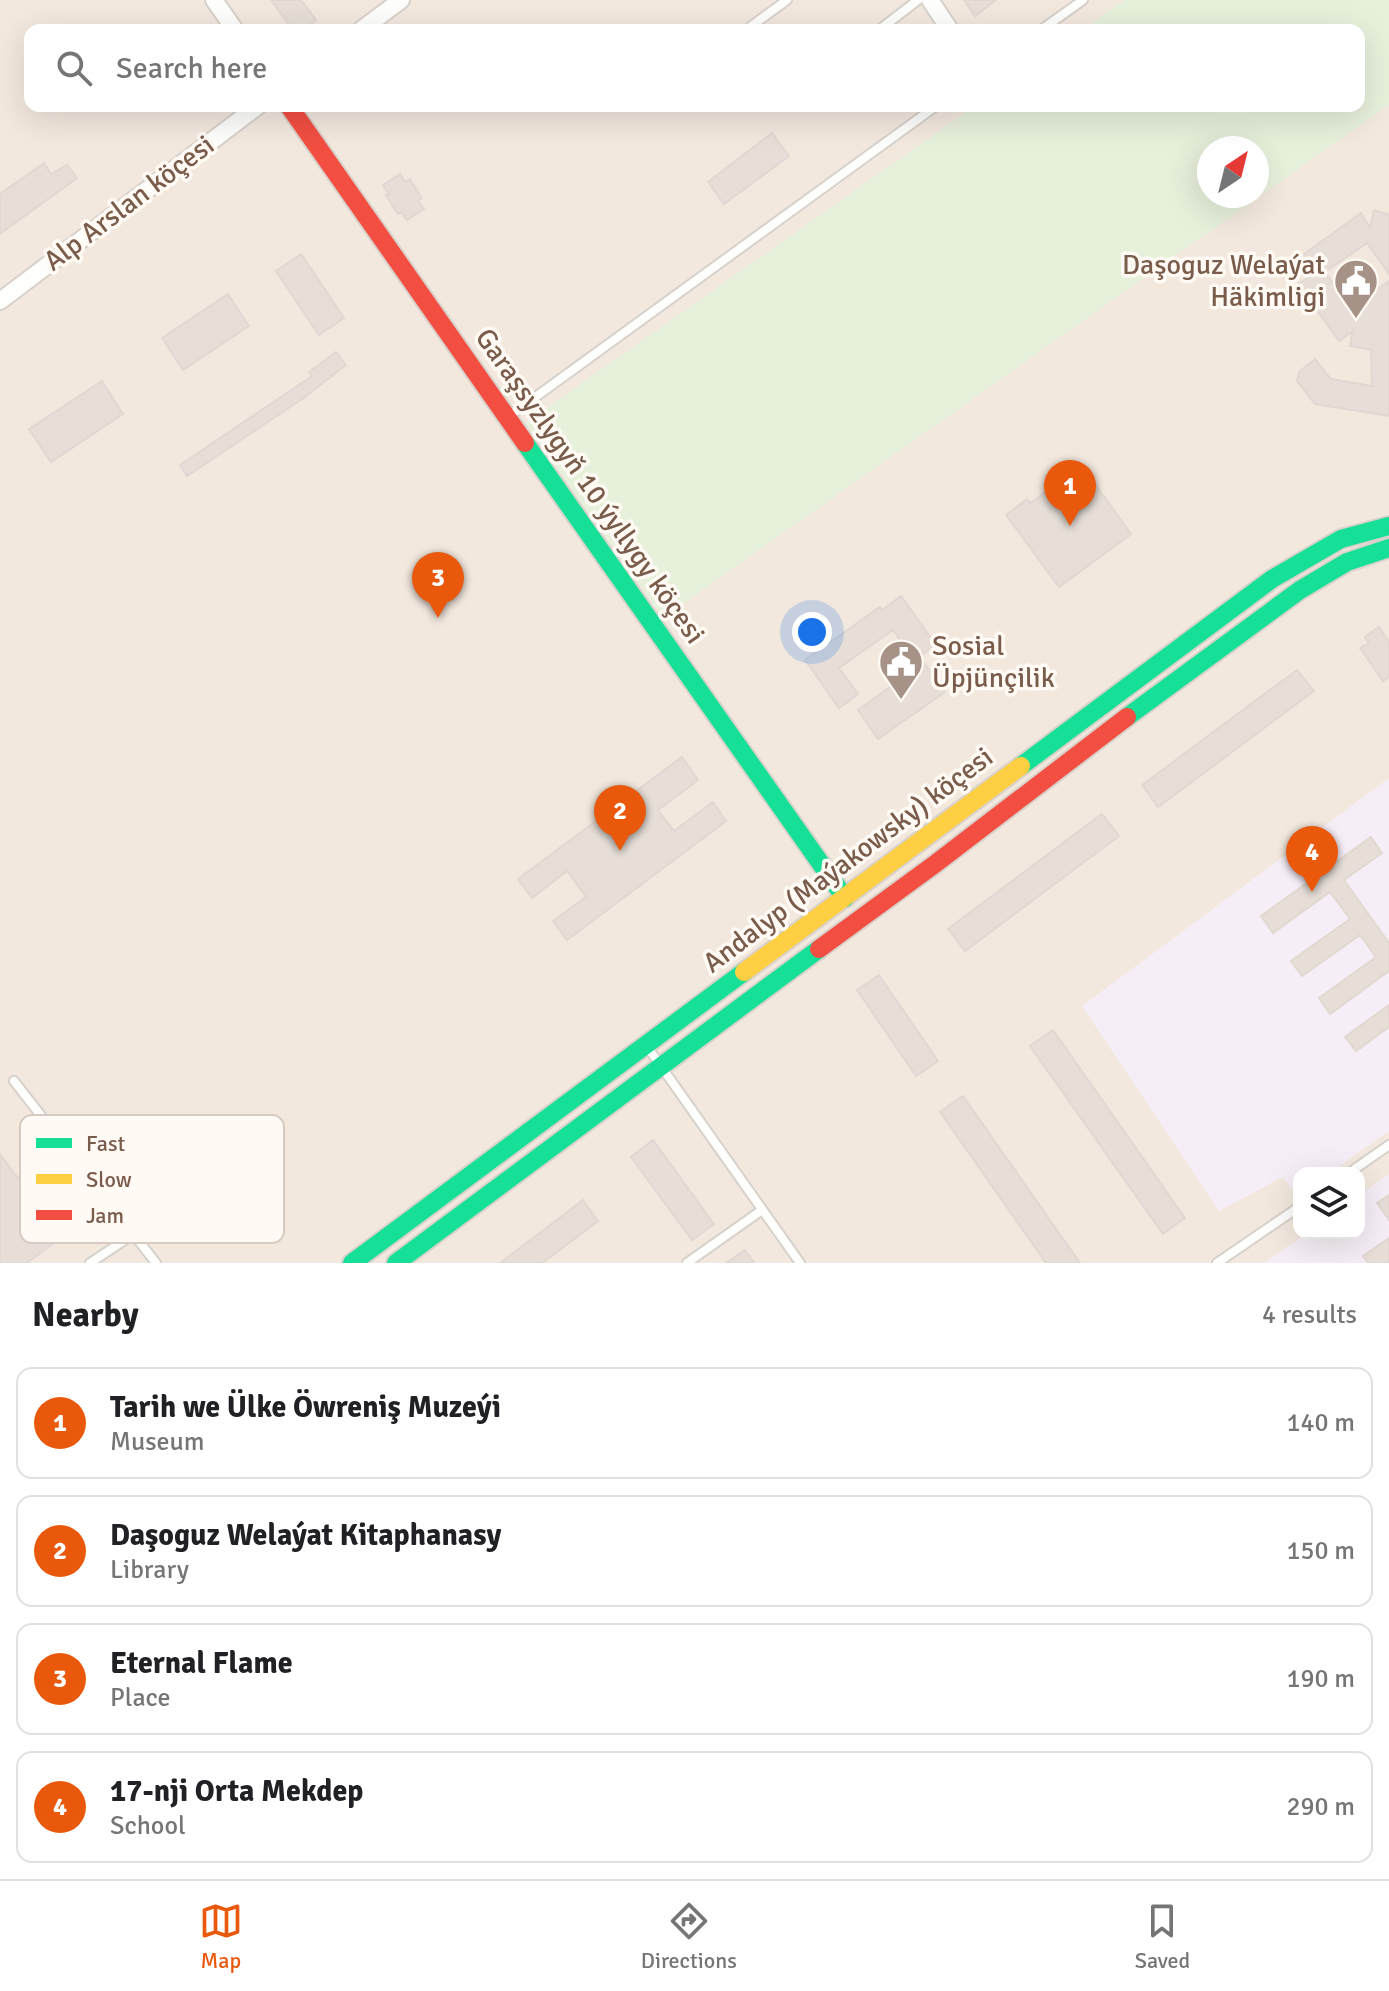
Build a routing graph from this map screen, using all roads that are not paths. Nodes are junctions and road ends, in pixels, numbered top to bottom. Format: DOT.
graph roads {
  1 [pos="214,0"];
  2 [pos="401,0"];
  3 [pos="787,0"];
  4 [pos="918,0"];
  5 [pos="930,0"];
  6 [pos="1083,0"];
  7 [pos="231,24"];
  8 [pos="369,24"];
  9 [pos="754,24"];
  10 [pos="887,24"];
  11 [pos="946,24"];
  12 [pos="1049,24"];
  13 [pos="250,112"];
  14 [pos="293,112"];
  15 [pos="928,112"];
  16 [pos="0,301"];
  17 [pos="507,417"];
  18 [pos="1389,526"];
  19 [pos="1389,548"];
  20 [pos="845,898"];
  21 [pos="646,1045"];
  22 [pos="660,1065"];
  23 [pos="14,1081"];
  24 [pos="41,1115"];
  25 [pos="1389,1145"];
  26 [pos="1358,1167"];
  27 [pos="762,1210"];
  28 [pos="1293,1211"];
  29 [pos="120,1243"];
  30 [pos="141,1243"];
  31 [pos="90,1263"];
  32 [pos="156,1263"];
  33 [pos="352,1263"];
  34 [pos="396,1263"];
  35 [pos="687,1263"];
  36 [pos="800,1263"];
  37 [pos="1217,1263"];
  1 -- 7 [label="street"];
  2 -- 8 [label="street"];
  3 -- 9 [label="lane"];
  4 -- 10 [label="lane"];
  5 -- 11 [label="street"];
  6 -- 12 [label="lane"];
  13 -- 16 [label="street, Alp Arslan köçesi"];
  14 -- 17 [label="main road, Garaşsyzlygyň 10 ýyllygy köçesi"];
  15 -- 17 [label="lane"];
  17 -- 20 [label="main road, Garaşsyzlygyň 10 ýyllygy köçesi"];
  18 -- 20 [label="main road, Andalyp (Maýakowsky) köçesi"];
  19 -- 22 [label="main road, Andalyp (Maýakowsky) köçesi"];
  20 -- 21 [label="main road, Andalyp (Maýakowsky) köçesi"];
  21 -- 22 [label="lane"];
  21 -- 33 [label="main road, Andalyp (Maýakowsky) köçesi"];
  22 -- 27 [label="lane"];
  22 -- 34 [label="main road, Andalyp (Maýakowsky) köçesi"];
  23 -- 24 [label="lane"];
  25 -- 26 [label="lane"];
  27 -- 35 [label="lane"];
  27 -- 36 [label="lane"];
  28 -- 37 [label="lane"];
  29 -- 31 [label="lane"];
  30 -- 32 [label="lane"];
}
